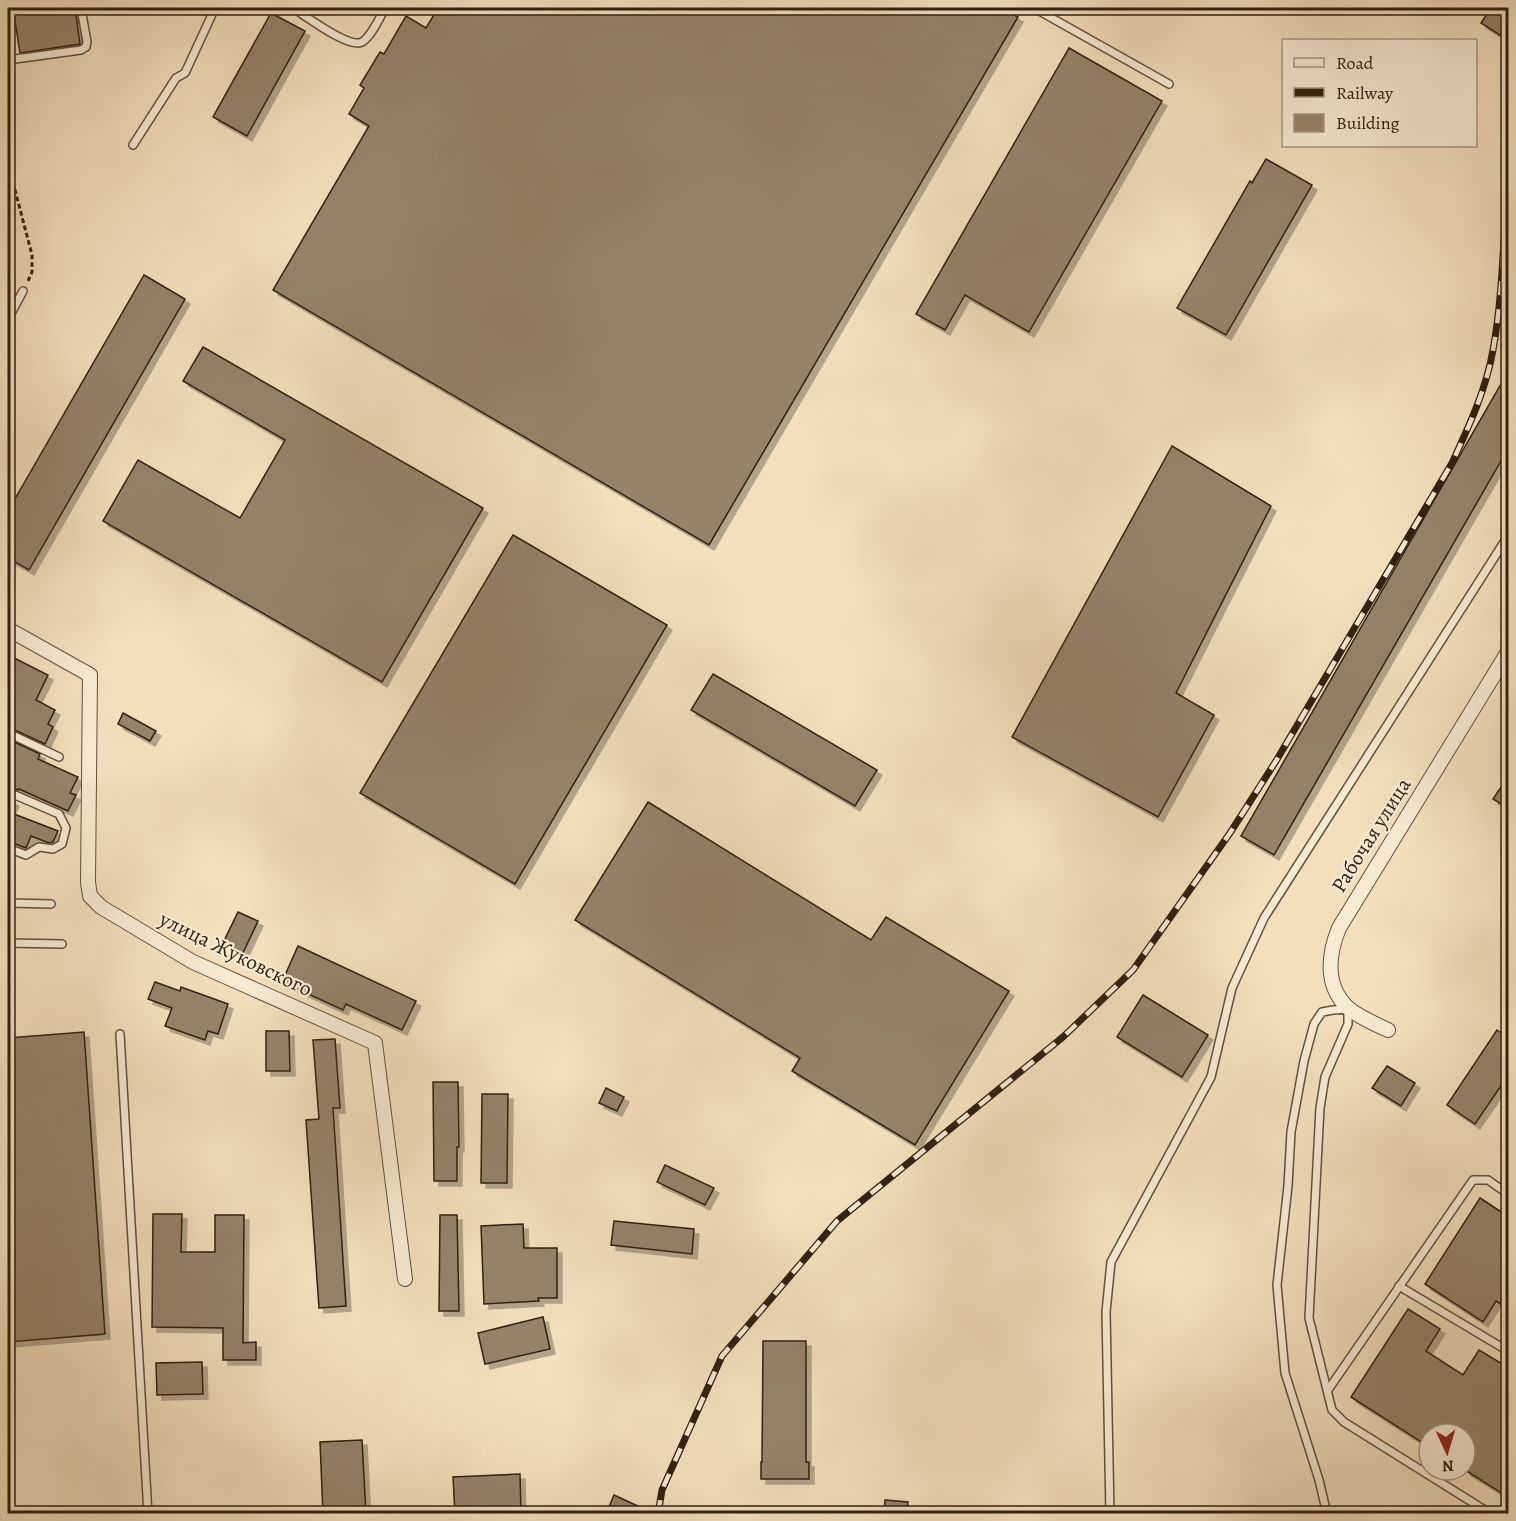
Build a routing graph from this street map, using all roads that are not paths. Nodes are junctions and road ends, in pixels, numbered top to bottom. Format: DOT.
graph roads {
  1 [pos="81,8"];
  2 [pos="215,8"];
  3 [pos="293,8"];
  4 [pos="385,8"];
  5 [pos="1034,8"];
  6 [pos="8,60"];
  7 [pos="1169,84"];
  8 [pos="133,145"];
  9 [pos="22,291"];
  10 [pos="8,319"];
  11 [pos="1509,536"];
  12 [pos="8,629"];
  13 [pos="1509,652"];
  14 [pos="8,733"];
  15 [pos="59,757"];
  16 [pos="8,792"];
  17 [pos="8,848"];
  18 [pos="8,903"];
  19 [pos="51,904"];
  20 [pos="8,943"];
  21 [pos="62,944"];
  22 [pos="1348,1009"];
  23 [pos="1388,1030"];
  24 [pos="120,1034"];
  25 [pos="1509,1194"];
  26 [pos="405,1279"];
  27 [pos="1399,1286"];
  28 [pos="1509,1351"];
  29 [pos="1328,1390"];
  30 [pos="148,1514"];
  31 [pos="1110,1514"];
  32 [pos="1327,1514"];
  33 [pos="1491,1514"];
  1 -- 6 [label="lane"];
  2 -- 8 [label="lane"];
  3 -- 4 [label="lane"];
  5 -- 7 [label="lane"];
  9 -- 10 [label="lane"];
  11 -- 31 [label="lane"];
  12 -- 26 [label="street, улица Жуковского"];
  13 -- 22 [label="street, Рабочая улица"];
  14 -- 15 [label="lane"];
  16 -- 17 [label="lane"];
  18 -- 19 [label="lane"];
  20 -- 21 [label="lane"];
  22 -- 23 [label="street"];
  22 -- 29 [label="lane"];
  22 -- 32 [label="lane"];
  24 -- 30 [label="lane"];
  25 -- 27 [label="lane"];
  27 -- 28 [label="lane"];
  27 -- 29 [label="lane"];
  29 -- 33 [label="lane"];
}
